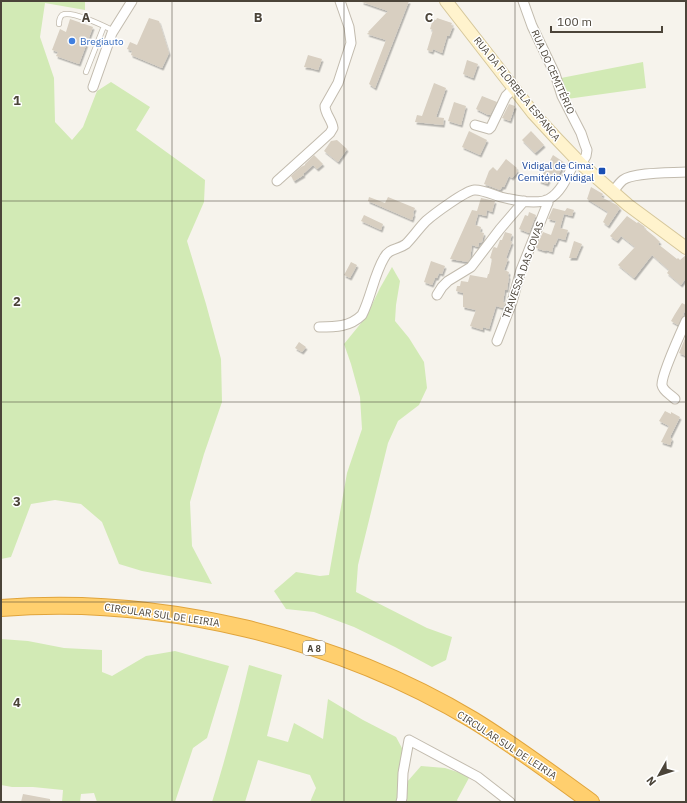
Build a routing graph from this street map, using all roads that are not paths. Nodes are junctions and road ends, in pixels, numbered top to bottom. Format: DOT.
graph roads {
  1 [pos="132,1"];
  2 [pos="340,1"];
  3 [pos="446,1"];
  4 [pos="523,1"];
  5 [pos="59,24"];
  6 [pos="104,26"];
  7 [pos="114,31"];
  8 [pos="86,72"];
  9 [pos="93,87"];
  10 [pos="514,88"];
  11 [pos="475,125"];
  12 [pos="578,162"];
  13 [pos="686,172"];
  14 [pos="277,181"];
  15 [pos="613,192"];
  16 [pos="546,200"];
  17 [pos="524,201"];
  18 [pos="686,248"];
  19 [pos="437,295"];
  20 [pos="686,321"];
  21 [pos="320,327"];
  22 [pos="497,341"];
  23 [pos="675,399"];
  24 [pos="1,608"];
  25 [pos="1,618"];
  26 [pos="401,802"];
  27 [pos="510,802"];
  28 [pos="573,802"];
  29 [pos="591,802"];
  1 -- 7 [label="street"];
  2 -- 14 [label="street"];
  3 -- 10 [label="street, RUA DA FLORBELA ESPANCA"];
  4 -- 12 [label="street, RUA DO CEMITÉRIO"];
  5 -- 6 [label="lane"];
  6 -- 7 [label="lane"];
  6 -- 8 [label="lane"];
  7 -- 9 [label="street"];
  10 -- 11 [label="street"];
  10 -- 12 [label="street, RUA DA FLORBELA ESPANCA"];
  12 -- 15 [label="street, RUA DA FLORBELA ESPANCA"];
  12 -- 16 [label="street, RUA DO CEMITÉRIO"];
  13 -- 15 [label="street"];
  15 -- 18 [label="street, RUA DA FLORBELA ESPANCA"];
  16 -- 17 [label="street"];
  16 -- 22 [label="street, TRAVESSA DAS COVAS"];
  17 -- 19 [label="street"];
  17 -- 21 [label="street"];
  20 -- 23 [label="street"];
  24 -- 29 [label="highway, CIRCULAR SUL DE LEIRIA / A 8"];
  25 -- 28 [label="highway, CIRCULAR SUL DE LEIRIA / A 8"];
  26 -- 27 [label="street"];
}
